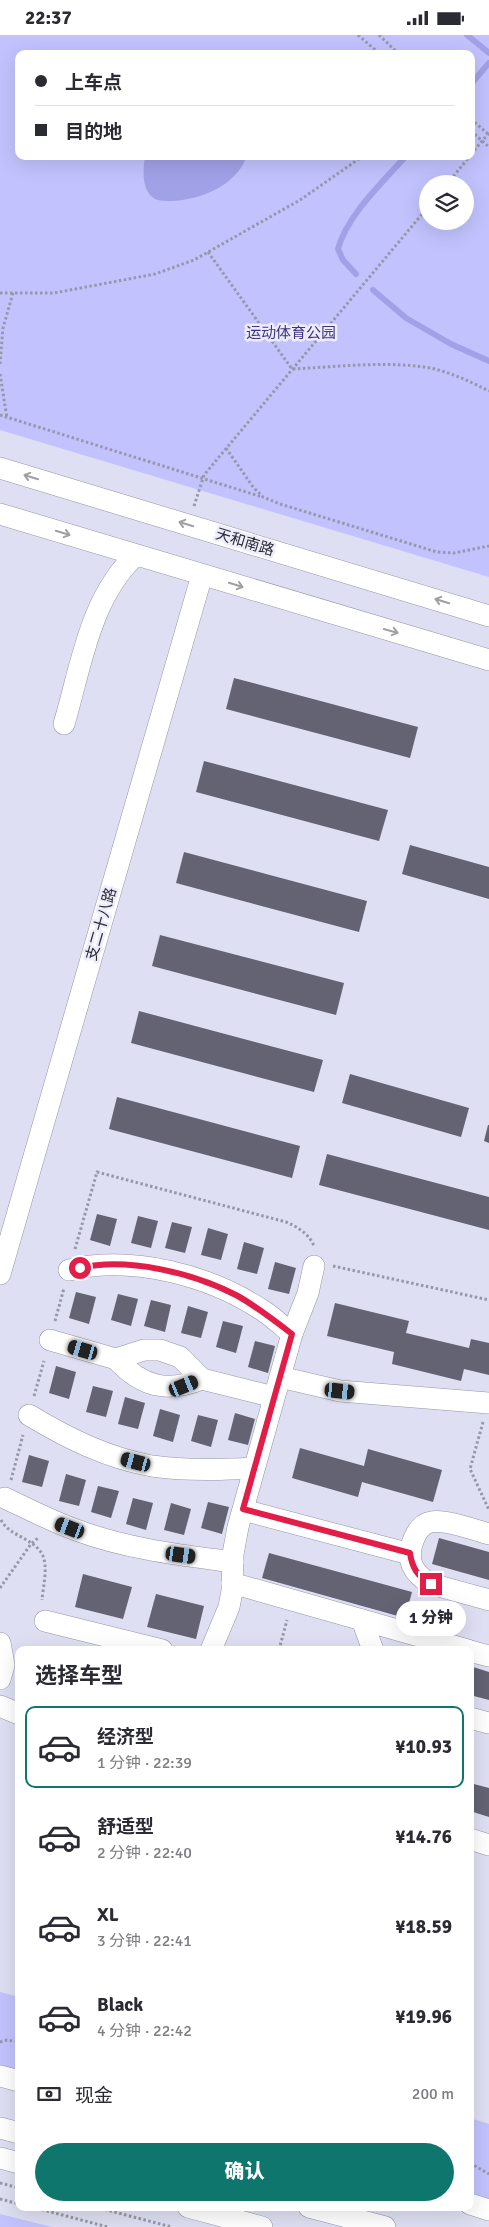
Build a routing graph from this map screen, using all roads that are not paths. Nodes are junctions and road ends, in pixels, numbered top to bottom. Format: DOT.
graph roads {
  1 [pos="0,468"];
  2 [pos="0,514"];
  3 [pos="136,555"];
  4 [pos="202,575"];
  5 [pos="489,615"];
  6 [pos="489,660"];
  7 [pos="64,724"];
  8 [pos="314,1264"];
  9 [pos="69,1270"];
  10 [pos="0,1274"];
  11 [pos="292,1334"];
  12 [pos="50,1340"];
  13 [pos="116,1359"];
  14 [pos="280,1377"];
  15 [pos="202,1379"];
  16 [pos="274,1397"];
  17 [pos="489,1403"];
  18 [pos="29,1415"];
  19 [pos="254,1469"];
  20 [pos="6,1498"];
  21 [pos="243,1509"];
  22 [pos="489,1534"];
  23 [pos="410,1553"];
  24 [pos="233,1562"];
  25 [pos="232,1583"];
  26 [pos="489,1599"];
  27 [pos="362,1620"];
  28 [pos="45,1621"];
  29 [pos="0,1643"];
  30 [pos="146,1646"];
  31 [pos="213,1646"];
  32 [pos="372,1646"];
  33 [pos="455,1646"];
  34 [pos="474,1652"];
  35 [pos="489,1656"];
  36 [pos="0,1679"];
  37 [pos="0,1706"];
  38 [pos="15,1712"];
  39 [pos="474,1719"];
  40 [pos="489,1723"];
  41 [pos="474,1840"];
  42 [pos="489,1845"];
  43 [pos="0,2077"];
  44 [pos="15,2080"];
  45 [pos="0,2128"];
  46 [pos="15,2132"];
  47 [pos="0,2159"];
  48 [pos="15,2162"];
  49 [pos="474,2206"];
  50 [pos="489,2210"];
  51 [pos="203,2211"];
  52 [pos="324,2211"];
  53 [pos="262,2227"];
  54 [pos="385,2227"];
  5 -- 1 [label="street, 天和南路, one-way"];
  2 -- 3 [label="street, one-way"];
  3 -- 4 [label="street"];
  3 -- 7 [label="street"];
  4 -- 6 [label="street, one-way"];
  4 -- 10 [label="street, 支二十八路"];
  8 -- 11 [label="street"];
  9 -- 11 [label="street"];
  11 -- 14 [label="street"];
  12 -- 13 [label="street"];
  13 -- 15 [label="street"];
  13 -- 15 [label="street"];
  14 -- 16 [label="street"];
  14 -- 17 [label="street"];
  15 -- 16 [label="street"];
  16 -- 19 [label="street"];
  18 -- 19 [label="street"];
  19 -- 21 [label="street"];
  20 -- 24 [label="street"];
  21 -- 23 [label="street"];
  21 -- 24 [label="street"];
  22 -- 23 [label="street"];
  23 -- 26 [label="street"];
  24 -- 25 [label="street"];
  25 -- 27 [label="street"];
  25 -- 31 [label="street"];
  27 -- 32 [label="street"];
  27 -- 33 [label="street"];
  28 -- 30 [label="street"];
  29 -- 36 [label="street"];
  34 -- 35 [label="street"];
  37 -- 38 [label="street"];
  39 -- 40 [label="street"];
  41 -- 42 [label="street"];
  43 -- 44 [label="street"];
  45 -- 46 [label="street"];
  47 -- 48 [label="street"];
  49 -- 50 [label="street"];
  51 -- 53 [label="street"];
  52 -- 54 [label="street"];
}
